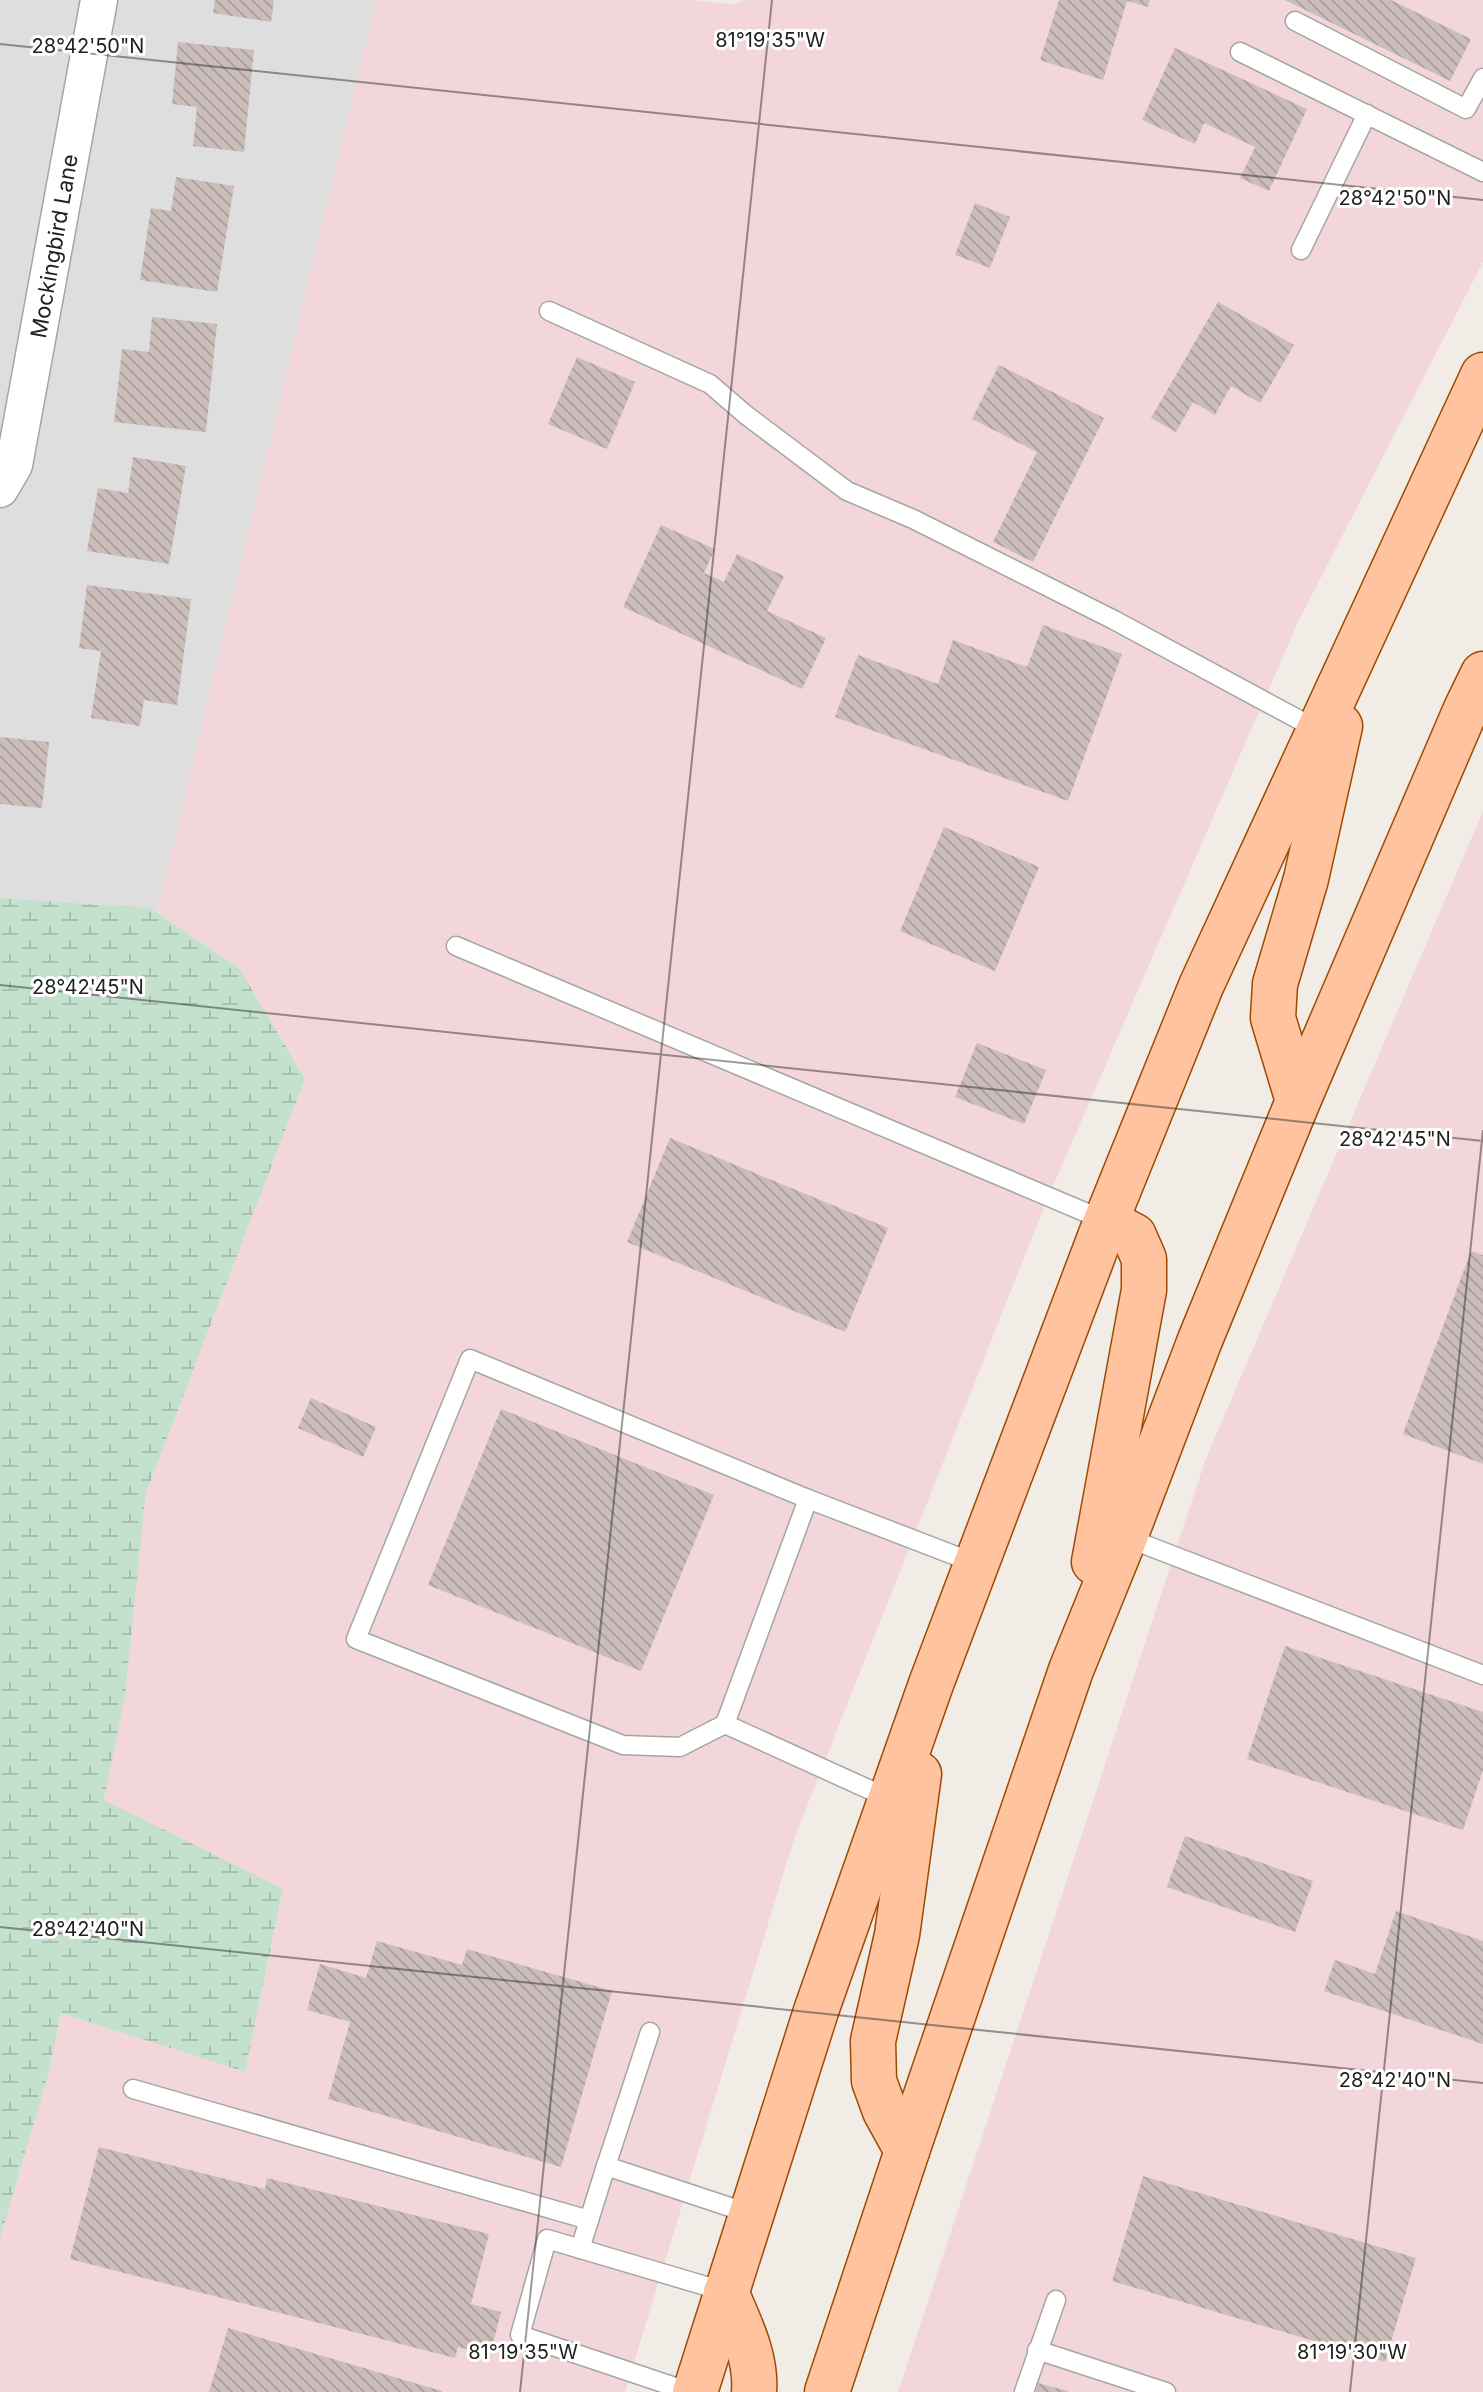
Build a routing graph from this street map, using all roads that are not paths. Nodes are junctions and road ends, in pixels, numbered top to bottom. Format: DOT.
graph roads {
  1 [pos="99,0"];
  2 [pos="1295,21"];
  3 [pos="1240,52"];
  4 [pos="1483,78"];
  5 [pos="1367,114"];
  6 [pos="1483,172"];
  7 [pos="1301,250"];
  8 [pos="549,311"];
  9 [pos="1483,375"];
  10 [pos="0,489"];
  11 [pos="1359,642"];
  12 [pos="1483,674"];
  13 [pos="1318,730"];
  14 [pos="456,946"];
  15 [pos="1298,1101"];
  16 [pos="1106,1221"];
  17 [pos="808,1499"];
  18 [pos="1125,1537"];
  19 [pos="977,1564"];
  20 [pos="1071,1670"];
  21 [pos="1483,1675"];
  22 [pos="931,1684"];
  23 [pos="725,1724"];
  24 [pos="890,1799"];
  25 [pos="650,2032"];
  26 [pos="133,2089"];
  27 [pos="907,2151"];
  28 [pos="606,2166"];
  29 [pos="751,2214"];
  30 [pos="589,2220"];
  31 [pos="580,2249"];
  32 [pos="726,2292"];
  33 [pos="1056,2300"];
  34 [pos="1037,2350"];
  35 [pos="693,2392"];
  36 [pos="754,2392"];
  37 [pos="827,2392"];
  38 [pos="1024,2392"];
  39 [pos="1166,2392"];
  1 -- 10 [label="street, Mockingbird Lane"];
  2 -- 4 [label="lane"];
  3 -- 5 [label="lane"];
  5 -- 6 [label="lane"];
  5 -- 7 [label="lane"];
  8 -- 13 [label="lane"];
  9 -- 11 [label="main road"];
  11 -- 13 [label="main road"];
  11 -- 15 [label="main road"];
  12 -- 15 [label="main road"];
  13 -- 16 [label="main road"];
  14 -- 16 [label="lane"];
  15 -- 18 [label="main road"];
  16 -- 19 [label="main road"];
  16 -- 20 [label="main road"];
  17 -- 19 [label="lane"];
  17 -- 23 [label="lane"];
  17 -- 23 [label="lane"];
  18 -- 20 [label="main road"];
  18 -- 21 [label="lane"];
  19 -- 22 [label="main road"];
  20 -- 27 [label="main road"];
  22 -- 24 [label="main road"];
  22 -- 27 [label="main road"];
  23 -- 24 [label="lane"];
  24 -- 29 [label="main road"];
  25 -- 28 [label="lane"];
  26 -- 30 [label="lane"];
  27 -- 37 [label="main road"];
  28 -- 29 [label="lane"];
  28 -- 30 [label="lane"];
  29 -- 32 [label="main road"];
  30 -- 31 [label="lane"];
  31 -- 32 [label="lane"];
  31 -- 35 [label="lane"];
  32 -- 35 [label="main road"];
  32 -- 36 [label="main road"];
  33 -- 34 [label="lane"];
  34 -- 38 [label="lane"];
  34 -- 39 [label="lane"];
}
